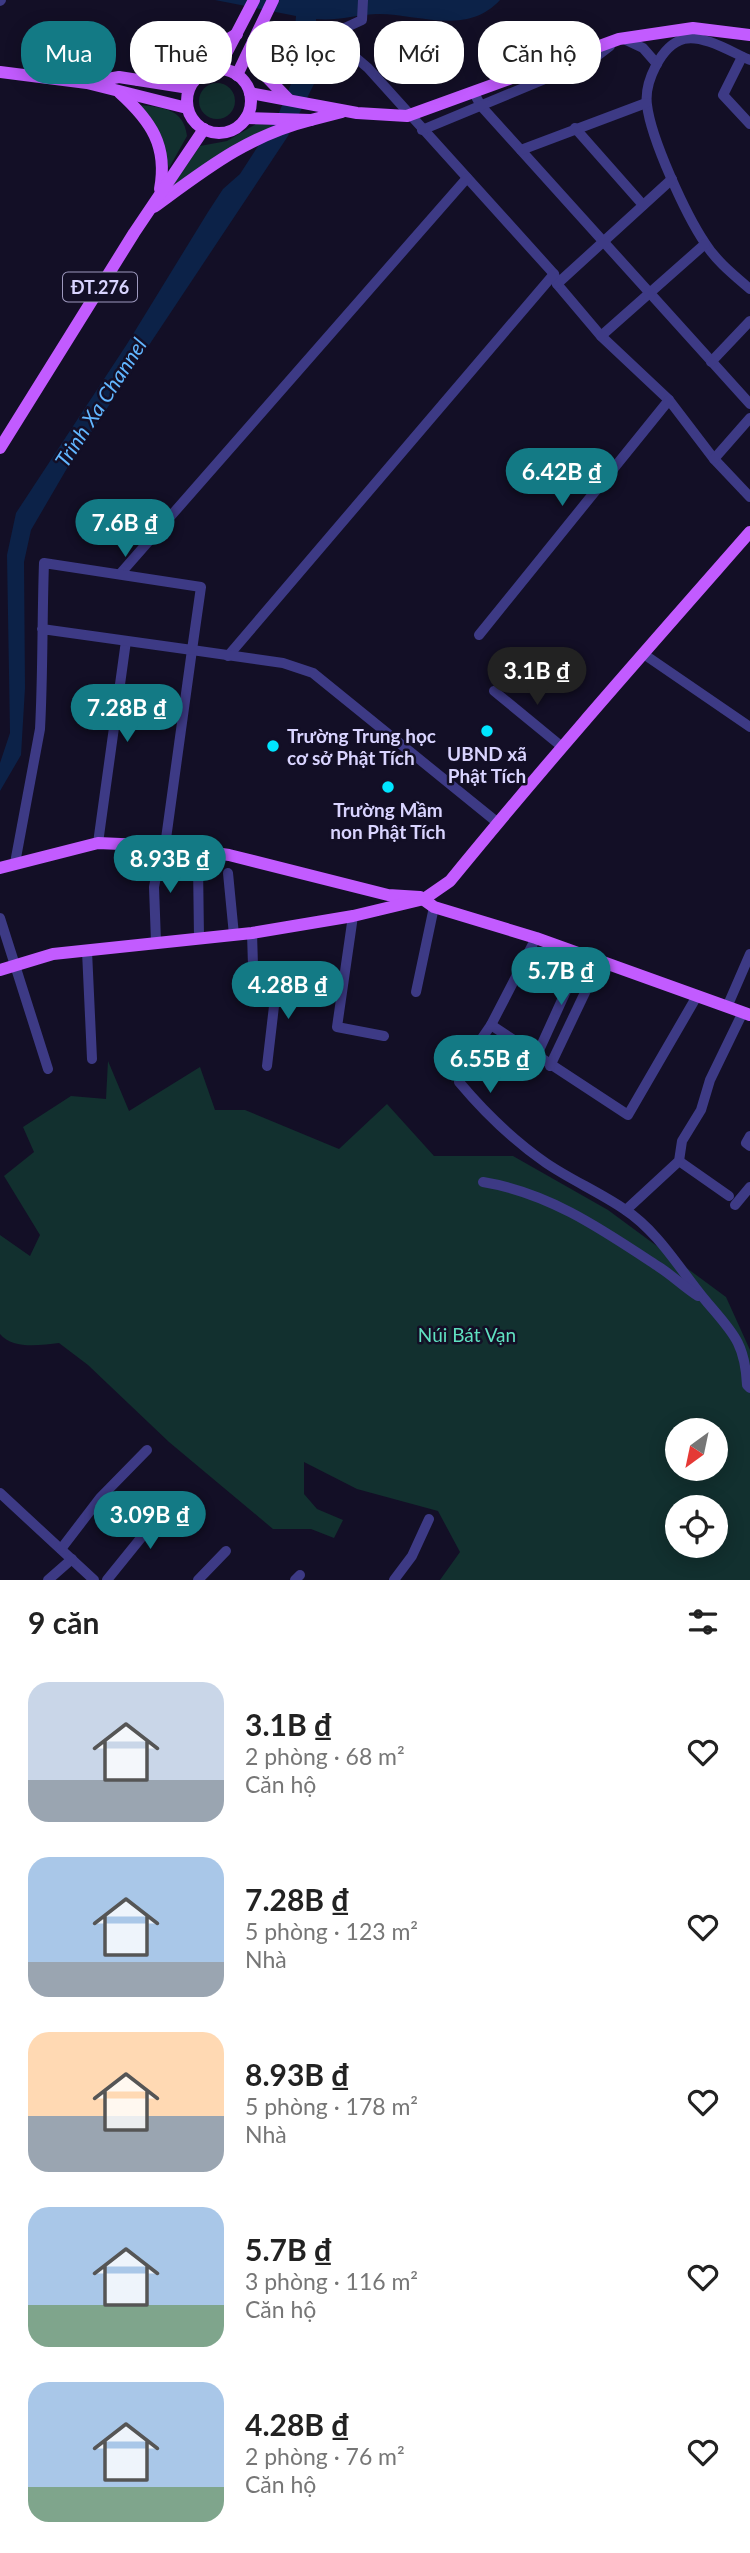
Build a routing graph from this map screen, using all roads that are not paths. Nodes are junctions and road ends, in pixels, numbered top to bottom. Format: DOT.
graph roads {
  1 [pos="254,0"];
  2 [pos="273,0"];
  3 [pos="363,0"];
  4 [pos="262,21"];
  5 [pos="237,34"];
  6 [pos="750,35"];
  7 [pos="232,37"];
  8 [pos="619,38"];
  9 [pos="232,43"];
  10 [pos="246,55"];
  11 [pos="746,59"];
  12 [pos="657,64"];
  13 [pos="0,72"];
  14 [pos="232,73"];
  15 [pos="21,75"];
  16 [pos="237,75"];
  17 [pos="90,84"];
  18 [pos="164,84"];
  19 [pos="193,84"];
  20 [pos="274,84"];
  21 [pos="190,88"];
  22 [pos="120,93"];
  23 [pos="250,93"];
  24 [pos="474,93"];
  25 [pos="289,99"];
  26 [pos="646,103"];
  27 [pos="481,107"];
  28 [pos="187,108"];
  29 [pos="345,111"];
  30 [pos="407,116"];
  31 [pos="246,118"];
  32 [pos="311,120"];
  33 [pos="750,124"];
  34 [pos="575,128"];
  35 [pos="204,129"];
  36 [pos="422,130"];
  37 [pos="521,150"];
  38 [pos="467,178"];
  39 [pos="672,179"];
  40 [pos="159,194"];
  41 [pos="643,205"];
  42 [pos="148,211"];
  43 [pos="606,243"];
  44 [pos="705,244"];
  45 [pos="556,279"];
  46 [pos="750,289"];
  47 [pos="649,292"];
  48 [pos="750,321"];
  49 [pos="601,336"];
  50 [pos="711,362"];
  51 [pos="669,400"];
  52 [pos="750,404"];
  53 [pos="750,418"];
  54 [pos="0,448"];
  55 [pos="714,459"];
  56 [pos="750,497"];
  57 [pos="750,532"];
  58 [pos="121,574"];
  59 [pos="42,629"];
  60 [pos="480,635"];
  61 [pos="126,641"];
  62 [pos="192,650"];
  63 [pos="645,655"];
  64 [pos="228,656"];
  65 [pos="494,691"];
  66 [pos="750,727"];
  67 [pos="561,746"];
  68 [pos="498,823"];
  69 [pos="98,843"];
  70 [pos="163,846"];
  71 [pos="15,863"];
  72 [pos="198,864"];
  73 [pos="0,868"];
  74 [pos="228,873"];
  75 [pos="429,903"];
  76 [pos="353,916"];
  77 [pos="0,918"];
  78 [pos="252,933"];
  79 [pos="234,935"];
  80 [pos="536,938"];
  81 [pos="199,939"];
  82 [pos="156,942"];
  83 [pos="87,951"];
  84 [pos="750,954"];
  85 [pos="582,956"];
  86 [pos="600,961"];
  87 [pos="16,963"];
  88 [pos="0,970"];
  89 [pos="278,972"];
  90 [pos="313,975"];
  91 [pos="416,992"];
  92 [pos="697,996"];
  93 [pos="727,1007"];
  94 [pos="746,1013"];
  95 [pos="491,1025"];
  96 [pos="384,1036"];
  97 [pos="536,1057"];
  98 [pos="92,1059"];
  99 [pos="267,1066"];
  100 [pos="550,1066"];
  101 [pos="48,1069"];
  102 [pos="750,1136"];
  103 [pos="750,1146"];
  104 [pos="679,1161"];
  105 [pos="483,1182"];
  106 [pos="750,1186"];
  107 [pos="729,1196"];
  108 [pos="735,1205"];
  109 [pos="626,1210"];
  110 [pos="705,1300"];
  111 [pos="750,1388"];
  112 [pos="147,1450"];
  113 [pos="0,1493"];
  114 [pos="170,1502"];
  115 [pos="429,1519"];
  116 [pos="61,1549"];
  117 [pos="226,1551"];
  118 [pos="72,1559"];
  119 [pos="48,1580"];
  120 [pos="94,1580"];
  121 [pos="107,1580"];
  122 [pos="198,1580"];
  123 [pos="394,1580"];
  1 -- 5 [label="main road"];
  2 -- 4 [label="main road"];
  3 -- 30 [label="street"];
  5 -- 7 [label="main road"];
  5 -- 9 [label="main road"];
  6 -- 8 [label="main road"];
  8 -- 12 [label="street"];
  8 -- 24 [label="main road"];
  8 -- 27 [label="street"];
  10 -- 16 [label="main road"];
  11 -- 12 [label="street"];
  11 -- 33 [label="street"];
  12 -- 26 [label="street"];
  13 -- 15 [label="main road"];
  14 -- 16 [label="main road"];
  16 -- 23 [label="main road"];
  17 -- 22 [label="main road"];
  18 -- 21 [label="main road"];
  19 -- 21 [label="main road"];
  20 -- 25 [label="main road"];
  21 -- 28 [label="main road"];
  22 -- 28 [label="main road"];
  22 -- 40 [label="main road"];
  23 -- 25 [label="main road"];
  23 -- 31 [label="main road"];
  24 -- 27 [label="street"];
  24 -- 30 [label="main road"];
  25 -- 29 [label="main road"];
  26 -- 34 [label="street"];
  26 -- 39 [label="street"];
  27 -- 36 [label="street"];
  27 -- 37 [label="street"];
  28 -- 35 [label="main road"];
  29 -- 30 [label="main road"];
  29 -- 32 [label="main road"];
  30 -- 36 [label="street"];
  31 -- 32 [label="main road"];
  31 -- 35 [label="main road"];
  32 -- 42 [label="main road"];
  34 -- 37 [label="street"];
  34 -- 41 [label="street"];
  35 -- 40 [label="main road, ĐT.276"];
  36 -- 38 [label="street"];
  37 -- 43 [label="street"];
  38 -- 45 [label="street"];
  38 -- 58 [label="street"];
  39 -- 41 [label="street"];
  39 -- 44 [label="street"];
  40 -- 42 [label="main road, ĐT.276"];
  41 -- 43 [label="street"];
  42 -- 54 [label="main road, ĐT.276"];
  43 -- 45 [label="street"];
  43 -- 47 [label="street"];
  44 -- 46 [label="street"];
  44 -- 47 [label="street"];
  45 -- 49 [label="street"];
  45 -- 64 [label="street"];
  47 -- 49 [label="street"];
  47 -- 50 [label="street"];
  48 -- 50 [label="street"];
  49 -- 51 [label="street"];
  50 -- 52 [label="street"];
  51 -- 55 [label="street"];
  51 -- 60 [label="street"];
  53 -- 55 [label="street"];
  55 -- 56 [label="street"];
  57 -- 63 [label="main road"];
  58 -- 59 [label="street"];
  58 -- 62 [label="street"];
  59 -- 61 [label="street"];
  59 -- 71 [label="street"];
  61 -- 62 [label="street"];
  61 -- 69 [label="street"];
  62 -- 64 [label="street"];
  62 -- 70 [label="street"];
  63 -- 66 [label="street"];
  63 -- 67 [label="main road"];
  64 -- 68 [label="street"];
  65 -- 67 [label="street"];
  67 -- 68 [label="main road"];
  68 -- 75 [label="main road"];
  69 -- 70 [label="main road"];
  69 -- 71 [label="main road"];
  70 -- 75 [label="main road"];
  70 -- 82 [label="street"];
  71 -- 73 [label="main road"];
  72 -- 81 [label="street"];
  74 -- 79 [label="street"];
  75 -- 76 [label="main road"];
  75 -- 80 [label="main road"];
  75 -- 91 [label="street"];
  76 -- 78 [label="main road"];
  76 -- 96 [label="street"];
  77 -- 87 [label="street"];
  78 -- 79 [label="main road"];
  78 -- 89 [label="street"];
  79 -- 81 [label="main road"];
  80 -- 85 [label="main road"];
  80 -- 95 [label="street"];
  81 -- 82 [label="main road"];
  82 -- 83 [label="main road"];
  83 -- 87 [label="main road"];
  83 -- 98 [label="street"];
  84 -- 93 [label="street"];
  85 -- 86 [label="main road"];
  85 -- 97 [label="street"];
  86 -- 92 [label="main road"];
  86 -- 100 [label="street"];
  87 -- 88 [label="main road"];
  87 -- 101 [label="street"];
  89 -- 90 [label="street"];
  89 -- 99 [label="street"];
  92 -- 93 [label="main road"];
  92 -- 100 [label="street"];
  93 -- 94 [label="main road"];
  94 -- 104 [label="street"];
  95 -- 97 [label="street"];
  95 -- 109 [label="street"];
  97 -- 100 [label="street"];
  102 -- 103 [label="street"];
  104 -- 107 [label="street"];
  104 -- 109 [label="street"];
  105 -- 110 [label="street"];
  106 -- 108 [label="street"];
  109 -- 110 [label="street"];
  110 -- 111 [label="street"];
  112 -- 116 [label="street"];
  113 -- 116 [label="street"];
  114 -- 121 [label="street"];
  115 -- 123 [label="street"];
  116 -- 118 [label="street"];
  117 -- 122 [label="street"];
  118 -- 119 [label="street"];
  118 -- 120 [label="street"];
}
